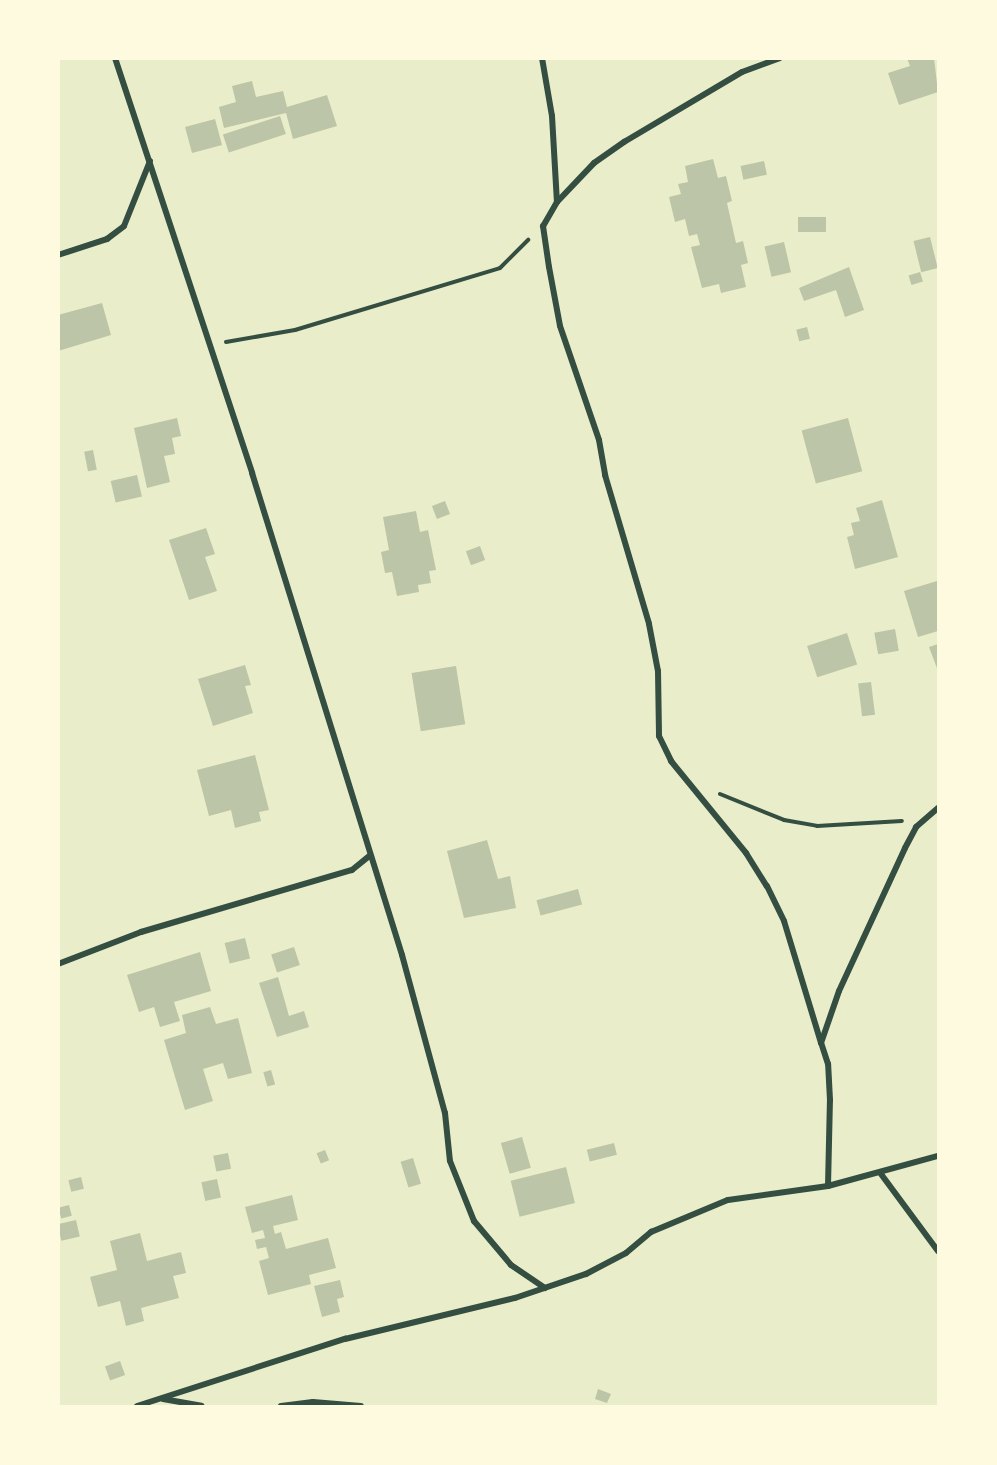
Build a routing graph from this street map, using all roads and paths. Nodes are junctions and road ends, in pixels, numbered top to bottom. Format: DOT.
graph roads {
  1 [pos="115,58"];
  2 [pos="542,58"];
  3 [pos="780,58"];
  4 [pos="150,161"];
  5 [pos="557,202"];
  6 [pos="543,226"];
  7 [pos="58,255"];
  8 [pos="208,345"];
  9 [pos="718,793"];
  10 [pos="939,808"];
  11 [pos="927,819"];
  12 [pos="369,856"];
  13 [pos="58,964"];
  14 [pos="821,1043"];
  15 [pos="939,1156"];
  16 [pos="881,1174"];
  17 [pos="828,1186"];
  18 [pos="939,1251"];
  19 [pos="545,1288"];
  20 [pos="162,1399"];
  21 [pos="137,1407"];
  22 [pos="201,1407"];
  23 [pos="281,1407"];
  24 [pos="361,1407"];
  1 -- 4 [label="street"];
  2 -- 5 [label="street"];
  3 -- 5 [label="street"];
  4 -- 7 [label="street"];
  4 -- 8 [label="street"];
  5 -- 6 [label="street"];
  6 -- 8 [label="path"];
  6 -- 14 [label="street"];
  8 -- 12 [label="street"];
  9 -- 11 [label="path"];
  10 -- 11 [label="street"];
  11 -- 14 [label="street"];
  12 -- 13 [label="street"];
  12 -- 19 [label="street"];
  14 -- 17 [label="street"];
  15 -- 16 [label="street"];
  16 -- 17 [label="street"];
  16 -- 18 [label="street"];
  17 -- 19 [label="street"];
  19 -- 20 [label="street"];
  20 -- 21 [label="street"];
  20 -- 22 [label="street"];
  23 -- 24 [label="street"];
}
